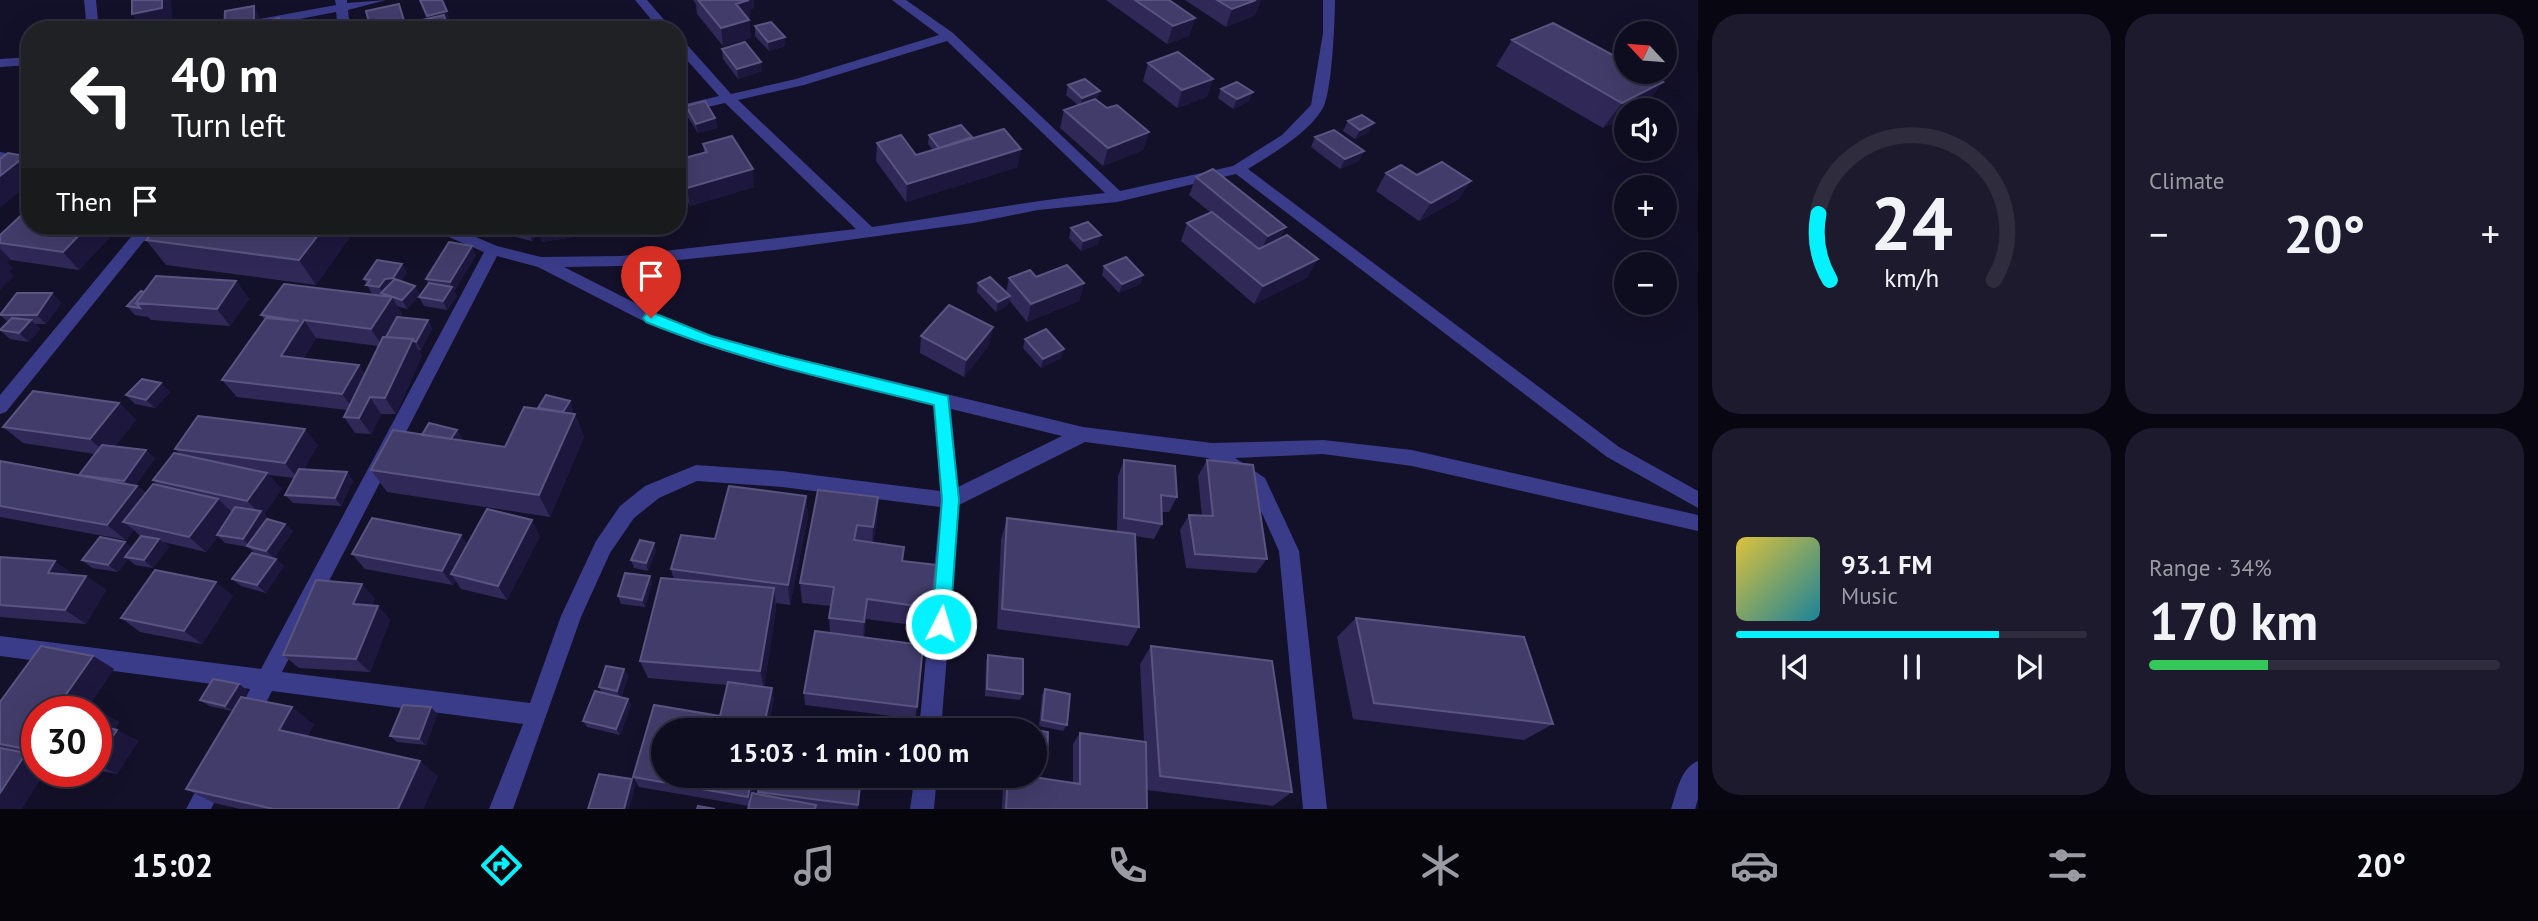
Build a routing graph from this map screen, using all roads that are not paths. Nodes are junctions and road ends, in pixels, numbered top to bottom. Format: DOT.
graph roads {
  1 [pos="90,0"];
  2 [pos="380,0"];
  3 [pos="641,0"];
  4 [pos="898,0"];
  5 [pos="1329,0"];
  6 [pos="342,4"];
  7 [pos="92,21"];
  8 [pos="263,21"];
  9 [pos="659,21"];
  10 [pos="949,36"];
  11 [pos="686,51"];
  12 [pos="21,62"];
  13 [pos="0,63"];
  14 [pos="728,98"];
  15 [pos="686,108"];
  16 [pos="0,156"];
  17 [pos="21,160"];
  18 [pos="1238,169"];
  19 [pos="1117,197"];
  20 [pos="867,231"];
  21 [pos="141,235"];
  22 [pos="459,235"];
  23 [pos="493,250"];
  24 [pos="541,262"];
  25 [pos="942,401"];
  26 [pos="0,407"];
  27 [pos="1083,434"];
  28 [pos="1212,451"];
  29 [pos="950,500"];
  30 [pos="1698,500"];
  31 [pos="1698,523"];
  32 [pos="0,646"];
  33 [pos="267,682"];
  34 [pos="537,715"];
  35 [pos="931,718"];
  36 [pos="236,740"];
  37 [pos="223,763"];
  38 [pos="1698,772"];
  39 [pos="924,788"];
  40 [pos="198,809"];
  41 [pos="501,809"];
  42 [pos="922,809"];
  43 [pos="1315,809"];
  44 [pos="1683,809"];
  1 -- 7 [label="street"];
  2 -- 6 [label="street"];
  3 -- 9 [label="street"];
  4 -- 10 [label="street"];
  5 -- 18 [label="street"];
  6 -- 8 [label="street"];
  10 -- 14 [label="street"];
  10 -- 19 [label="street"];
  11 -- 14 [label="street"];
  12 -- 13 [label="street"];
  14 -- 15 [label="street"];
  14 -- 20 [label="street"];
  16 -- 17 [label="street"];
  18 -- 19 [label="street"];
  18 -- 30 [label="street"];
  19 -- 20 [label="street"];
  20 -- 24 [label="street"];
  21 -- 26 [label="street"];
  22 -- 23 [label="street"];
  23 -- 24 [label="street"];
  23 -- 33 [label="street"];
  24 -- 25 [label="street"];
  25 -- 27 [label="street"];
  25 -- 29 [label="street"];
  27 -- 28 [label="street"];
  27 -- 29 [label="street"];
  28 -- 31 [label="street"];
  28 -- 43 [label="street"];
  29 -- 34 [label="street"];
  29 -- 35 [label="street"];
  32 -- 33 [label="street"];
  33 -- 34 [label="street"];
  33 -- 36 [label="street"];
  34 -- 41 [label="street"];
  37 -- 40 [label="street"];
  38 -- 44 [label="street"];
  39 -- 42 [label="street"];
}
